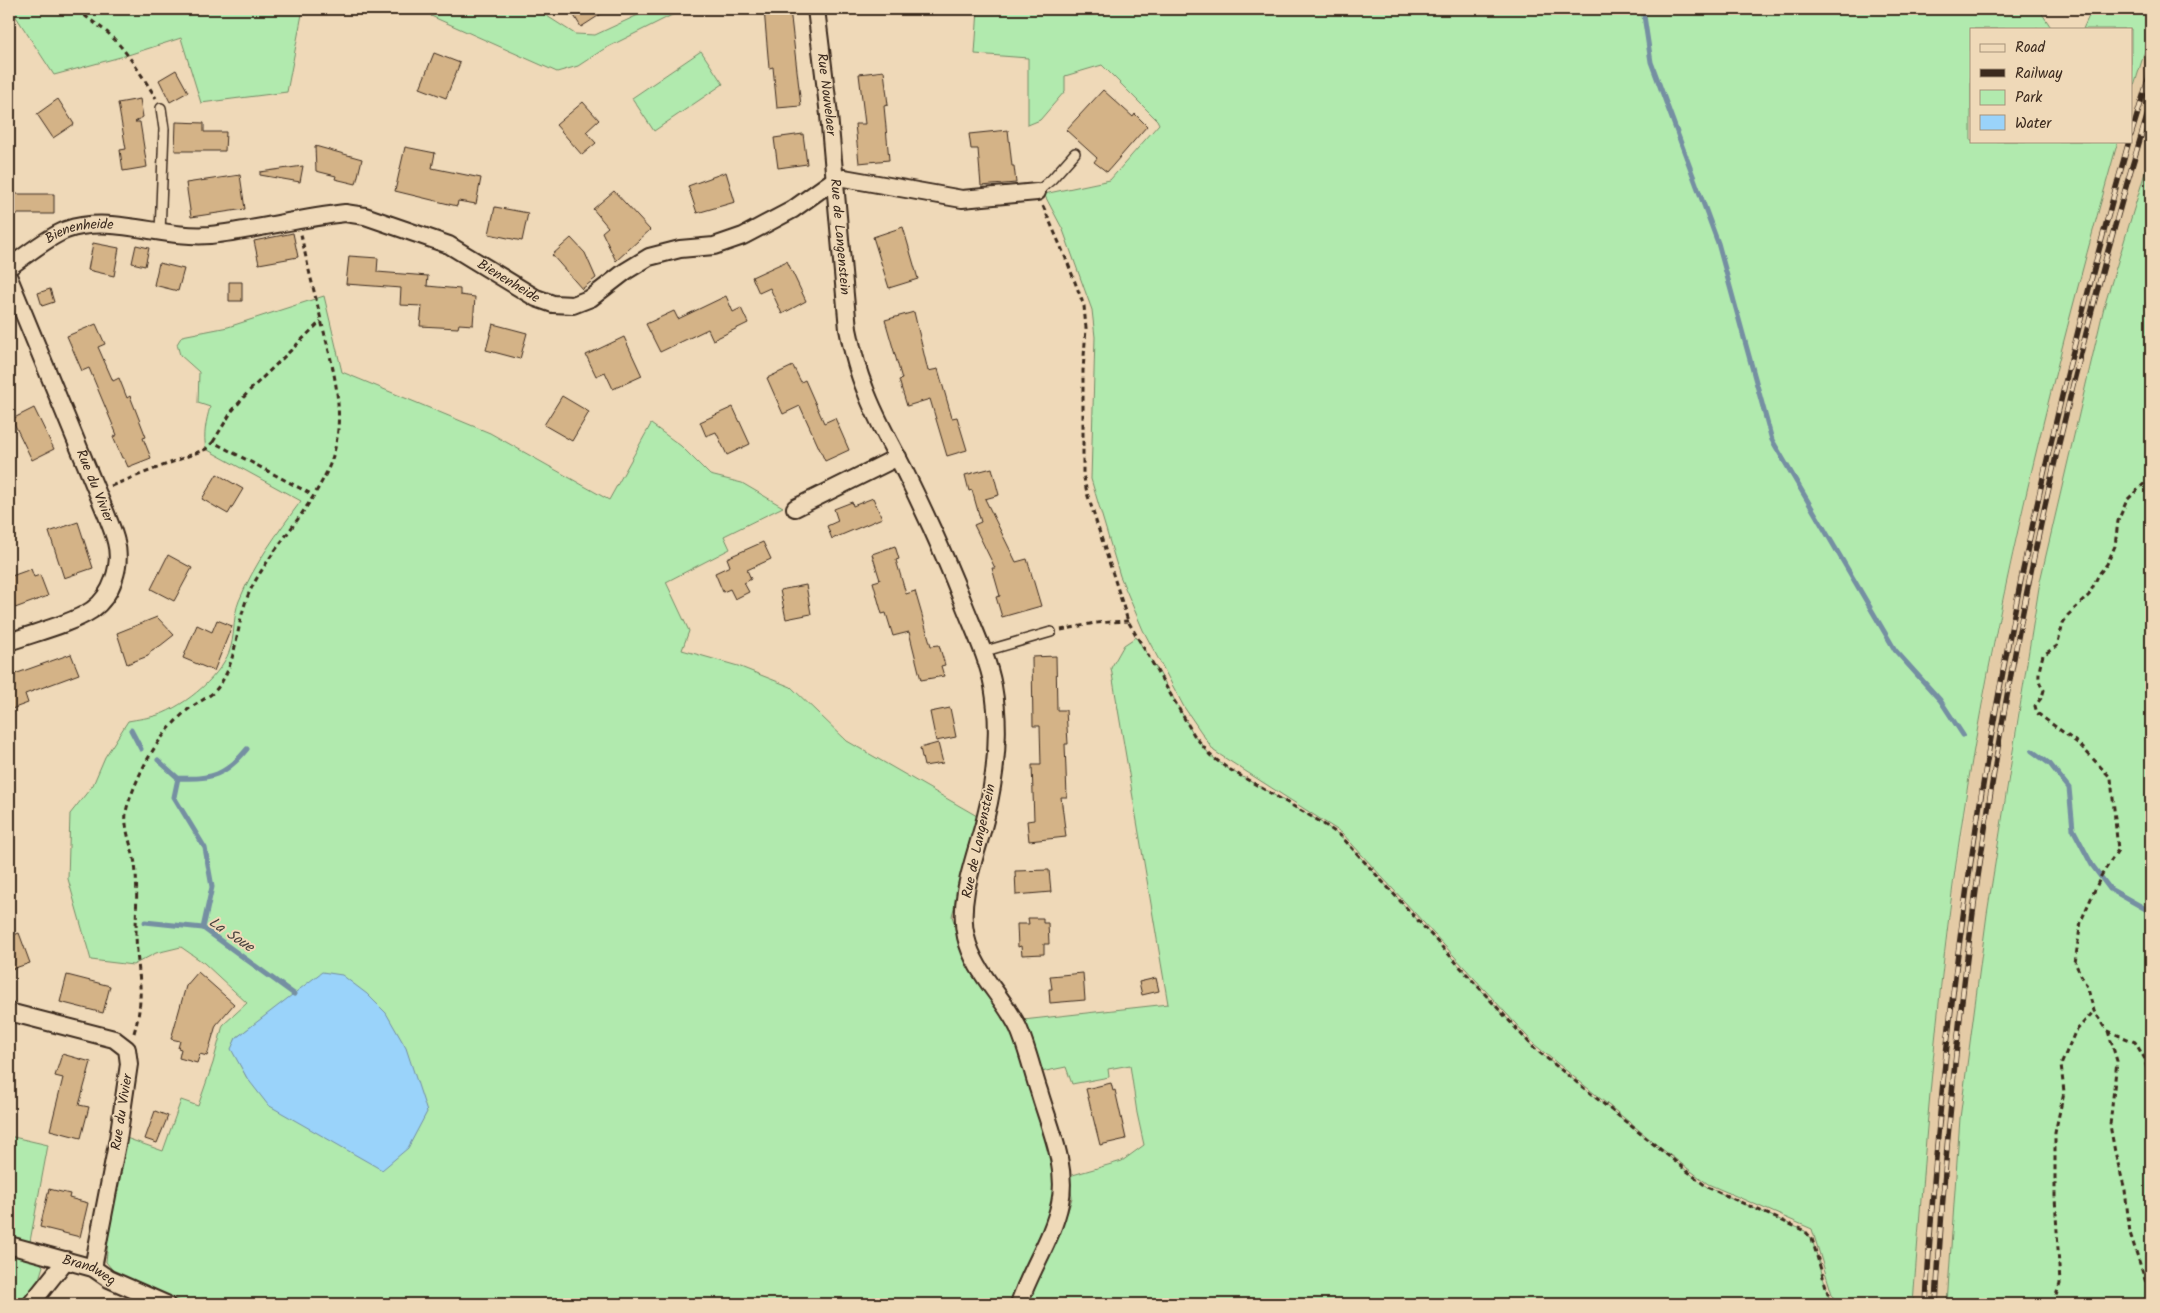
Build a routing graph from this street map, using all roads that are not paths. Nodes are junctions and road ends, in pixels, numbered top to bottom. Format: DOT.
graph roads {
  1 [pos="816,9"];
  2 [pos="161,108"];
  3 [pos="1075,153"];
  4 [pos="834,180"];
  5 [pos="1037,192"];
  6 [pos="160,233"];
  7 [pos="9,267"];
  8 [pos="9,278"];
  9 [pos="898,457"];
  10 [pos="795,508"];
  11 [pos="1051,632"];
  12 [pos="9,642"];
  13 [pos="982,652"];
  14 [pos="9,1012"];
  15 [pos="9,1245"];
  16 [pos="66,1260"];
  17 [pos="93,1268"];
  18 [pos="31,1304"];
  19 [pos="166,1304"];
  20 [pos="1019,1304"];
  1 -- 4 [label="street, Rue Nouvelaer"];
  2 -- 6 [label="lane"];
  3 -- 5 [label="lane"];
  4 -- 5 [label="street, Rue de Langenstein"];
  4 -- 6 [label="street, Bienenheide"];
  4 -- 9 [label="street, Rue de Langenstein"];
  6 -- 7 [label="street, Bienenheide"];
  8 -- 12 [label="street, Rue du Vivier"];
  9 -- 10 [label="street"];
  9 -- 13 [label="street, Rue de Langenstein"];
  11 -- 13 [label="lane"];
  13 -- 20 [label="street, Rue de Langenstein"];
  14 -- 17 [label="street, Rue du Vivier"];
  15 -- 16 [label="street, Brandweg"];
  16 -- 17 [label="street, Brandweg"];
  16 -- 18 [label="street"];
  17 -- 19 [label="street, Brandweg"];
}
